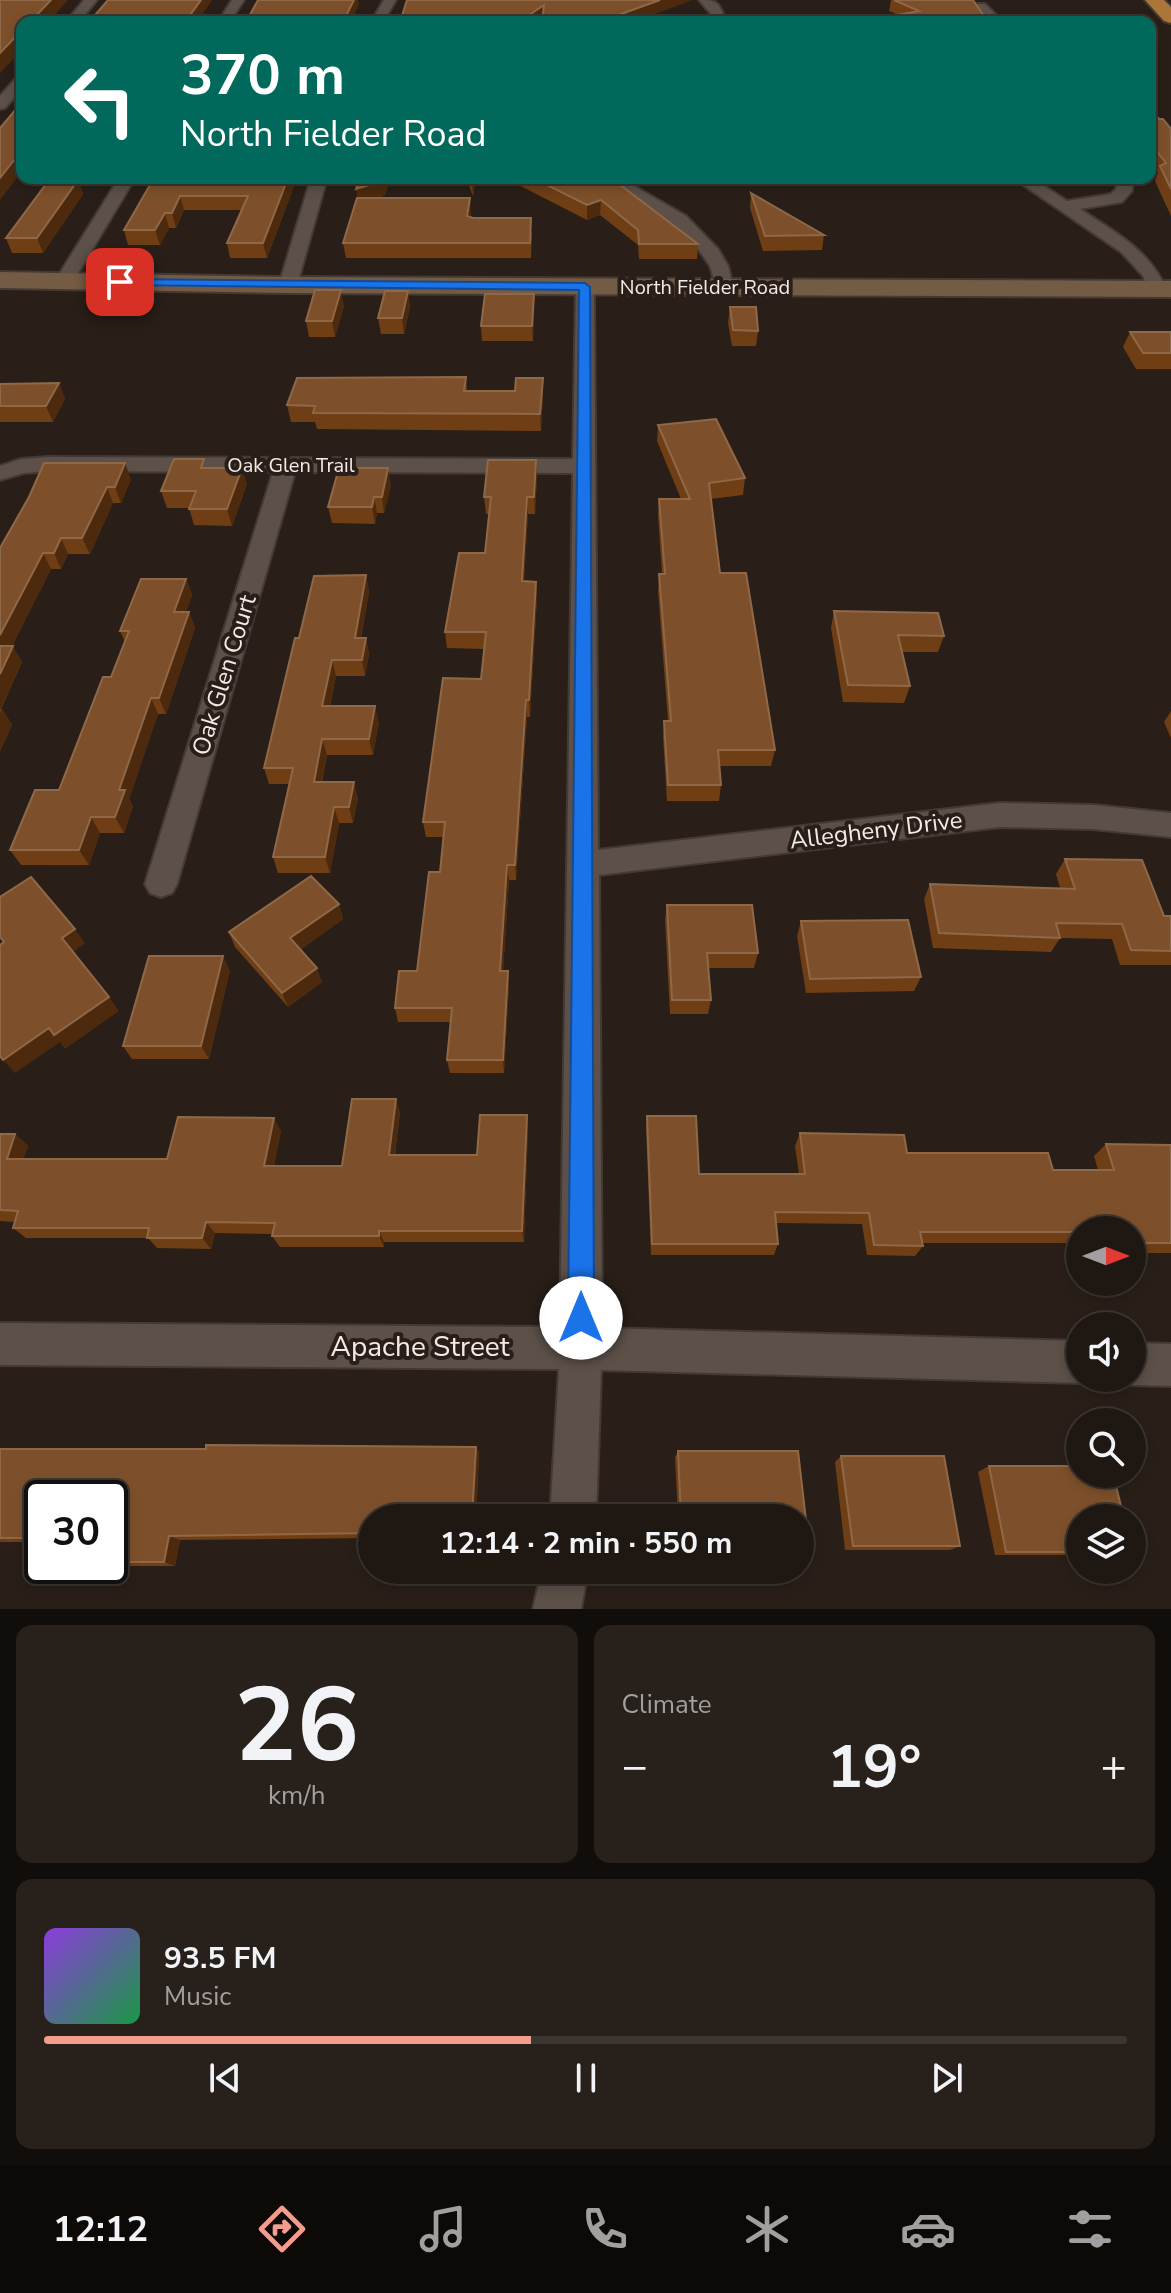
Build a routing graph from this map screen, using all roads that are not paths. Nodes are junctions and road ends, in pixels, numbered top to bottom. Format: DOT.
graph roads {
  1 [pos="91,0"];
  2 [pos="1154,0"];
  3 [pos="981,7"];
  4 [pos="77,16"];
  5 [pos="991,16"];
  6 [pos="1171,17"];
  7 [pos="16,87"];
  8 [pos="0,105"];
  9 [pos="123,184"];
  10 [pos="317,184"];
  11 [pos="618,184"];
  12 [pos="1030,184"];
  13 [pos="1125,184"];
  14 [pos="1063,207"];
  15 [pos="0,280"];
  16 [pos="64,281"];
  17 [pos="288,285"];
  18 [pos="724,286"];
  19 [pos="585,287"];
  20 [pos="1164,289"];
  21 [pos="286,465"];
  22 [pos="584,466"];
  23 [pos="0,473"];
  24 [pos="1171,825"];
  25 [pos="583,864"];
  26 [pos="161,884"];
  27 [pos="0,1344"];
  28 [pos="581,1348"];
  29 [pos="1066,1362"];
  30 [pos="1146,1364"];
  31 [pos="1171,1365"];
  32 [pos="574,1504"];
  33 [pos="562,1584"];
  34 [pos="557,1609"];
  1 -- 4 [label="street"];
  2 -- 6 [label="highway"];
  3 -- 5 [label="street"];
  7 -- 8 [label="street"];
  9 -- 16 [label="street"];
  10 -- 17 [label="street"];
  11 -- 18 [label="street"];
  12 -- 14 [label="street"];
  13 -- 14 [label="street"];
  14 -- 20 [label="street"];
  15 -- 16 [label="main road, North Fielder Road"];
  16 -- 17 [label="main road, North Fielder Road"];
  17 -- 19 [label="main road, North Fielder Road"];
  18 -- 19 [label="main road, North Fielder Road"];
  18 -- 20 [label="main road, North Fielder Road"];
  19 -- 22 [label="street"];
  21 -- 22 [label="street, Oak Glen Trail"];
  21 -- 23 [label="street, Oak Glen Trail"];
  21 -- 26 [label="street, Oak Glen Court"];
  22 -- 25 [label="street"];
  24 -- 25 [label="street, Allegheny Drive"];
  25 -- 28 [label="street"];
  27 -- 28 [label="street, Apache Street"];
  28 -- 29 [label="street, Apache Street"];
  28 -- 32 [label="street"];
  30 -- 31 [label="street"];
  33 -- 34 [label="street"];
}
